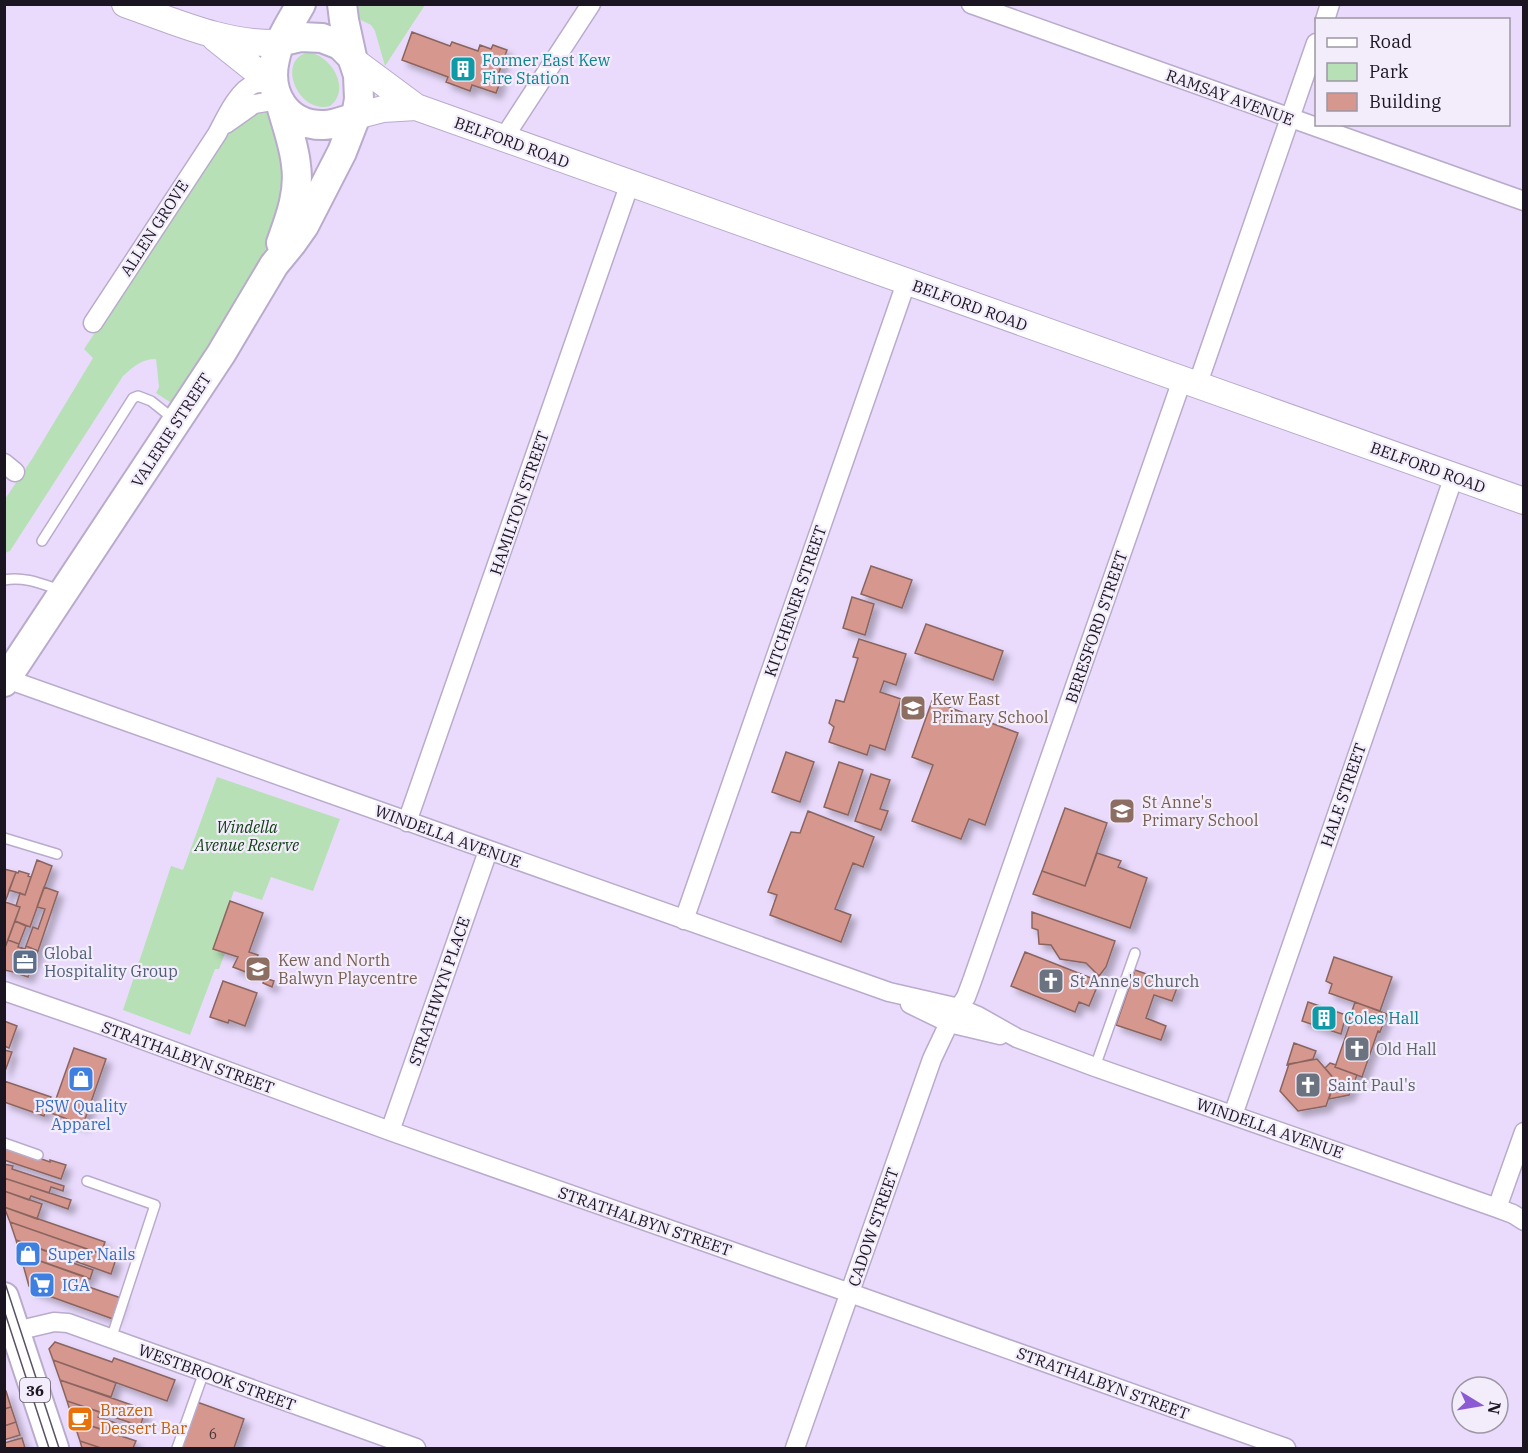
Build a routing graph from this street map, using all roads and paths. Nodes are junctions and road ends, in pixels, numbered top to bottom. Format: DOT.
graph roads {
  1 [pos="125,4"];
  2 [pos="301,4"];
  3 [pos="342,4"];
  4 [pos="591,4"];
  5 [pos="971,4"];
  6 [pos="204,32"];
  7 [pos="280,42"];
  8 [pos="1315,49"];
  9 [pos="353,59"];
  10 [pos="277,92"];
  11 [pos="416,107"];
  12 [pos="356,117"];
  13 [pos="1290,118"];
  14 [pos="503,139"];
  15 [pos="630,183"];
  16 [pos="1524,201"];
  17 [pos="274,265"];
  18 [pos="906,283"];
  19 [pos="93,323"];
  20 [pos="1190,383"];
  21 [pos="177,421"];
  22 [pos="1454,476"];
  23 [pos="1524,501"];
  24 [pos="42,541"];
  25 [pos="4,580"];
  26 [pos="64,591"];
  27 [pos="6,680"];
  28 [pos="407,822"];
  29 [pos="5,840"];
  30 [pos="488,851"];
  31 [pos="57,854"];
  32 [pos="684,920"];
  33 [pos="1135,953"];
  34 [pos="4,991"];
  35 [pos="954,1016"];
  36 [pos="1095,1067"];
  37 [pos="1233,1115"];
  38 [pos="390,1131"];
  39 [pos="1524,1132"];
  40 [pos="4,1143"];
  41 [pos="38,1155"];
  42 [pos="87,1181"];
  43 [pos="1497,1208"];
  44 [pos="1524,1221"];
  45 [pos="850,1293"];
  46 [pos="4,1297"];
  47 [pos="16,1331"];
  48 [pos="111,1339"];
  49 [pos="204,1372"];
  50 [pos="54,1449"];
  51 [pos="177,1449"];
  52 [pos="416,1449"];
  53 [pos="795,1449"];
  54 [pos="1286,1449"];
  1 -- 6 [label="street"];
  2 -- 7 [label="main road"];
  3 -- 9 [label="main road"];
  4 -- 14 [label="street"];
  5 -- 13 [label="street, RAMSAY AVENUE"];
  6 -- 7 [label="street"];
  6 -- 10 [label="street"];
  7 -- 9 [label="main road"];
  7 -- 10 [label="main road"];
  8 -- 13 [label="street, BERESFORD STREET"];
  9 -- 11 [label="street, BELFORD ROAD"];
  9 -- 12 [label="main road"];
  10 -- 12 [label="main road"];
  10 -- 17 [label="main road, VALERIE STREET"];
  10 -- 19 [label="street, ALLEN GROVE"];
  11 -- 12 [label="street, BELFORD ROAD"];
  11 -- 14 [label="street, BELFORD ROAD"];
  12 -- 17 [label="main road, VALERIE STREET"];
  13 -- 16 [label="street, RAMSAY AVENUE"];
  13 -- 20 [label="street, BERESFORD STREET"];
  14 -- 15 [label="street, BELFORD ROAD"];
  15 -- 18 [label="street, BELFORD ROAD"];
  15 -- 28 [label="street, HAMILTON STREET"];
  17 -- 21 [label="main road, VALERIE STREET"];
  18 -- 20 [label="street, BELFORD ROAD"];
  18 -- 32 [label="street, KITCHENER STREET"];
  20 -- 22 [label="street, BELFORD ROAD"];
  20 -- 35 [label="street, BERESFORD STREET"];
  21 -- 24 [label="lane"];
  21 -- 26 [label="main road, VALERIE STREET"];
  22 -- 23 [label="street, BELFORD ROAD"];
  22 -- 37 [label="street, HALE STREET"];
  25 -- 26 [label="lane"];
  26 -- 27 [label="main road, VALERIE STREET"];
  27 -- 28 [label="street, WINDELLA AVENUE"];
  28 -- 30 [label="street, WINDELLA AVENUE"];
  29 -- 31 [label="lane"];
  30 -- 32 [label="street, WINDELLA AVENUE"];
  30 -- 38 [label="street, STRATHWYN PLACE"];
  32 -- 35 [label="street, WINDELLA AVENUE"];
  33 -- 36 [label="lane"];
  34 -- 38 [label="street, STRATHALBYN STREET"];
  35 -- 36 [label="street, WINDELLA AVENUE"];
  35 -- 45 [label="street, CADOW STREET"];
  36 -- 37 [label="street, WINDELLA AVENUE"];
  37 -- 43 [label="street, WINDELLA AVENUE"];
  38 -- 45 [label="street, STRATHALBYN STREET"];
  39 -- 43 [label="street"];
  40 -- 41 [label="lane"];
  42 -- 48 [label="lane"];
  43 -- 44 [label="street, WINDELLA AVENUE"];
  45 -- 53 [label="street, CADOW STREET"];
  45 -- 54 [label="street, STRATHALBYN STREET"];
  46 -- 47 [label="main road, 36"];
  47 -- 48 [label="street, WESTBROOK STREET"];
  47 -- 50 [label="main road, 36"];
  48 -- 49 [label="street, WESTBROOK STREET"];
  49 -- 51 [label="lane"];
  49 -- 52 [label="street, WESTBROOK STREET"];
}
